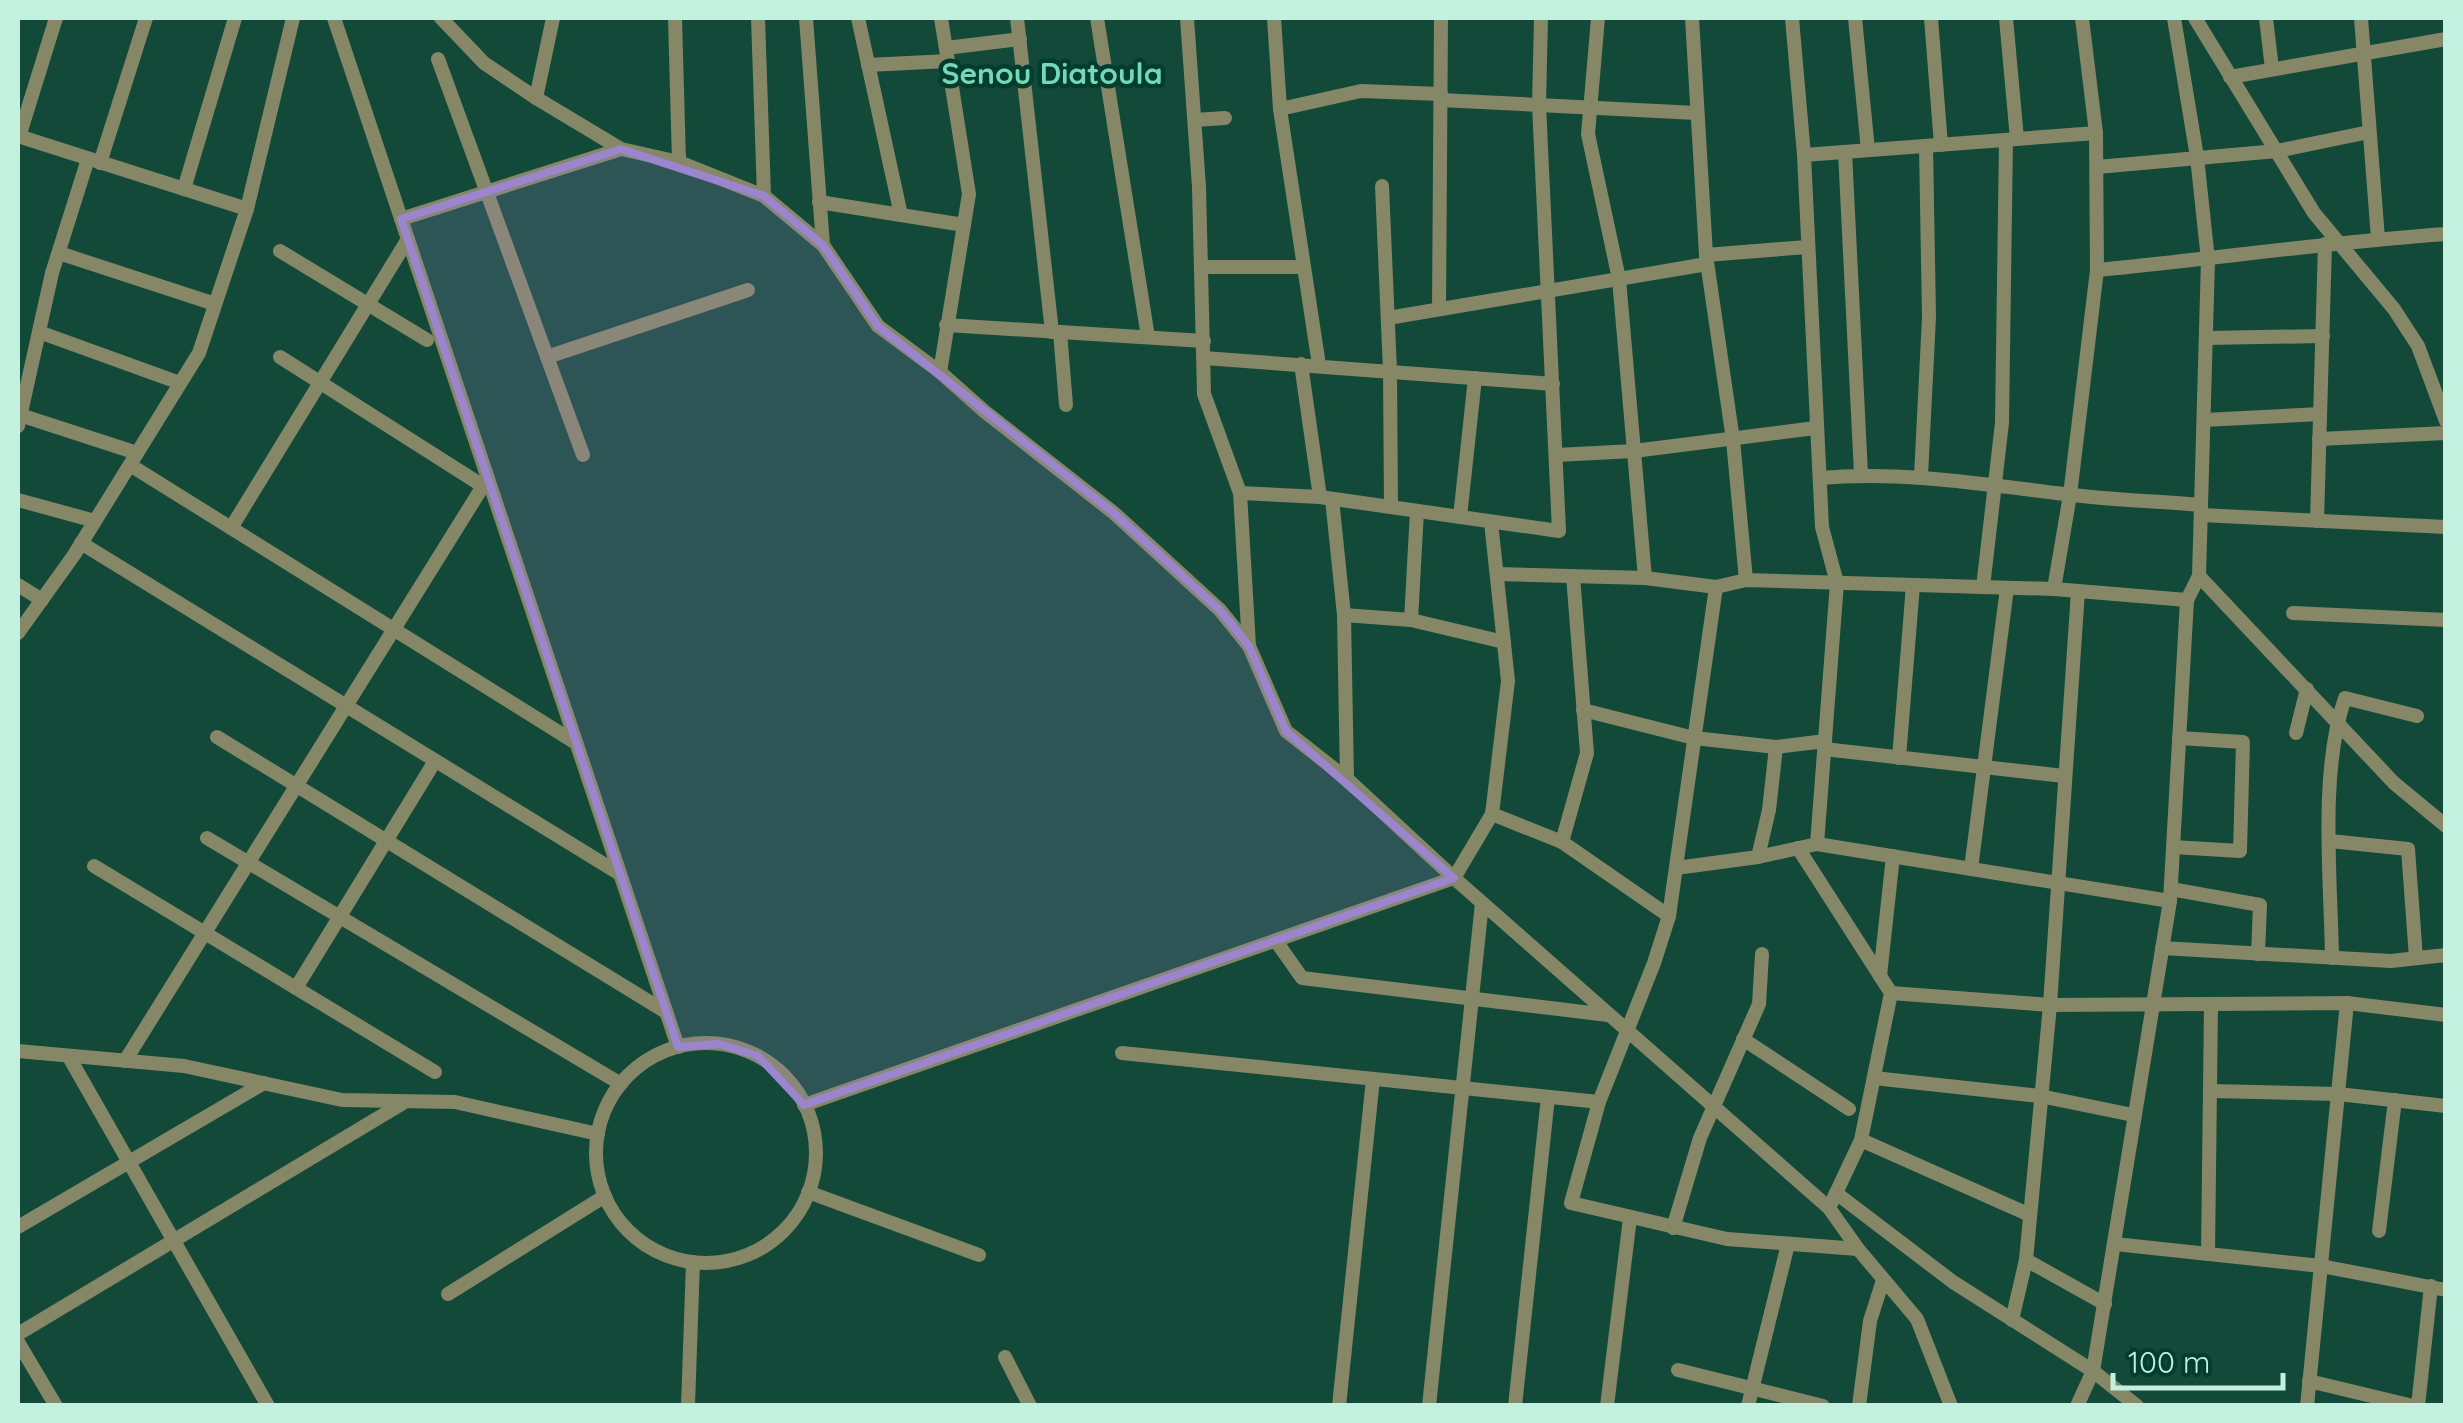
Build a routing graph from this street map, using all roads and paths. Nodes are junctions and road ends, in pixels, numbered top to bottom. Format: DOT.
graph roads {
  1 [pos="56,18"];
  2 [pos="146,18"];
  3 [pos="235,18"];
  4 [pos="293,18"];
  5 [pos="334,18"];
  6 [pos="553,18"];
  7 [pos="676,18"];
  8 [pos="758,18"];
  9 [pos="806,18"];
  10 [pos="858,18"];
  11 [pos="942,18"];
  12 [pos="1018,18"];
  13 [pos="1097,18"];
  14 [pos="1187,18"];
  15 [pos="1274,18"];
  16 [pos="1441,18"];
  17 [pos="1541,18"];
  18 [pos="1598,18"];
  19 [pos="1692,18"];
  20 [pos="1792,18"];
  21 [pos="1856,18"];
  22 [pos="1931,18"];
  23 [pos="2006,18"];
  24 [pos="2082,18"];
  25 [pos="2174,18"];
  26 [pos="2195,18"];
  27 [pos="2266,18"];
  28 [pos="2361,18"];
  29 [pos="443,19"];
  30 [pos="1020,39"];
  31 [pos="2446,39"];
  32 [pos="2363,51"];
  33 [pos="947,55"];
  34 [pos="438,59"];
  35 [pos="868,65"];
  36 [pos="2272,69"];
  37 [pos="2230,77"];
  38 [pos="1441,97"];
  39 [pos="536,98"];
  40 [pos="1539,105"];
  41 [pos="1588,108"];
  42 [pos="1280,109"];
  43 [pos="1696,113"];
  44 [pos="1225,118"];
  45 [pos="1195,120"];
  46 [pos="2369,132"];
  47 [pos="2096,133"];
  48 [pos="18,136"];
  49 [pos="2012,139"];
  50 [pos="1933,145"];
  51 [pos="621,149"];
  52 [pos="1868,150"];
  53 [pos="2277,151"];
  54 [pos="1846,152"];
  55 [pos="1804,155"];
  56 [pos="2197,157"];
  57 [pos="94,161"];
  58 [pos="679,162"];
  59 [pos="2096,166"];
  60 [pos="1382,186"];
  61 [pos="184,189"];
  62 [pos="487,192"];
  63 [pos="764,196"];
  64 [pos="820,202"];
  65 [pos="247,210"];
  66 [pos="900,215"];
  67 [pos="401,219"];
  68 [pos="964,225"];
  69 [pos="2446,234"];
  70 [pos="2378,238"];
  71 [pos="408,239"];
  72 [pos="2332,243"];
  73 [pos="822,245"];
  74 [pos="1807,247"];
  75 [pos="280,250"];
  76 [pos="58,253"];
  77 [pos="1706,260"];
  78 [pos="2208,260"];
  79 [pos="1202,268"];
  80 [pos="1304,268"];
  81 [pos="2097,270"];
  82 [pos="1619,279"];
  83 [pos="748,290"];
  84 [pos="1549,291"];
  85 [pos="215,304"];
  86 [pos="368,304"];
  87 [pos="1439,309"];
  88 [pos="1388,318"];
  89 [pos="946,326"];
  90 [pos="39,332"];
  91 [pos="1056,332"];
  92 [pos="2323,336"];
  93 [pos="1148,337"];
  94 [pos="2206,338"];
  95 [pos="427,340"];
  96 [pos="1204,340"];
  97 [pos="280,357"];
  98 [pos="548,357"];
  99 [pos="1204,358"];
  100 [pos="1301,364"];
  101 [pos="1319,365"];
  102 [pos="1390,371"];
  103 [pos="940,372"];
  104 [pos="1475,378"];
  105 [pos="180,382"];
  106 [pos="320,383"];
  107 [pos="1553,384"];
  108 [pos="1066,405"];
  109 [pos="2320,414"];
  110 [pos="19,420"];
  111 [pos="2204,420"];
  112 [pos="2446,420"];
  113 [pos="1815,428"];
  114 [pos="2446,433"];
  115 [pos="1732,440"];
  116 [pos="2319,440"];
  117 [pos="1634,452"];
  118 [pos="583,454"];
  119 [pos="1556,455"];
  120 [pos="133,459"];
  121 [pos="1861,474"];
  122 [pos="1920,476"];
  123 [pos="1820,478"];
  124 [pos="485,482"];
  125 [pos="1994,486"];
  126 [pos="1240,493"];
  127 [pos="2070,495"];
  128 [pos="1326,498"];
  129 [pos="18,500"];
  130 [pos="1391,507"];
  131 [pos="2201,510"];
  132 [pos="1418,511"];
  133 [pos="1460,517"];
  134 [pos="95,521"];
  135 [pos="2317,521"];
  136 [pos="1492,522"];
  137 [pos="2446,527"];
  138 [pos="231,528"];
  139 [pos="81,544"];
  140 [pos="1497,574"];
  141 [pos="1573,576"];
  142 [pos="2199,576"];
  143 [pos="1645,578"];
  144 [pos="1746,580"];
  145 [pos="1837,583"];
  146 [pos="18,585"];
  147 [pos="1913,585"];
  148 [pos="1716,587"];
  149 [pos="1983,587"];
  150 [pos="2008,588"];
  151 [pos="2054,589"];
  152 [pos="2078,591"];
  153 [pos="42,600"];
  154 [pos="2187,600"];
  155 [pos="2293,613"];
  156 [pos="1344,615"];
  157 [pos="1411,620"];
  158 [pos="2446,620"];
  159 [pos="394,630"];
  160 [pos="18,633"];
  161 [pos="1504,642"];
  162 [pos="1249,646"];
  163 [pos="2308,689"];
  164 [pos="346,706"];
  165 [pos="1584,710"];
  166 [pos="2417,716"];
  167 [pos="2337,720"];
  168 [pos="2296,733"];
  169 [pos="218,736"];
  170 [pos="1694,738"];
  171 [pos="2179,738"];
  172 [pos="576,743"];
  173 [pos="1824,745"];
  174 [pos="1776,747"];
  175 [pos="1899,758"];
  176 [pos="436,761"];
  177 [pos="1986,767"];
  178 [pos="2064,776"];
  179 [pos="1346,779"];
  180 [pos="297,786"];
  181 [pos="1492,814"];
  182 [pos="2446,826"];
  183 [pos="208,838"];
  184 [pos="387,841"];
  185 [pos="2330,841"];
  186 [pos="1562,842"];
  187 [pos="1817,844"];
  188 [pos="2173,847"];
  189 [pos="1798,848"];
  190 [pos="1893,856"];
  191 [pos="1758,857"];
  192 [pos="249,863"];
  193 [pos="94,866"];
  194 [pos="1676,868"];
  195 [pos="1971,869"];
  196 [pos="620,875"];
  197 [pos="1454,878"];
  198 [pos="2056,883"];
  199 [pos="2170,895"];
  200 [pos="1482,903"];
  201 [pos="1669,916"];
  202 [pos="340,917"];
  203 [pos="205,933"];
  204 [pos="1276,941"];
  205 [pos="2162,948"];
  206 [pos="1762,954"];
  207 [pos="2258,954"];
  208 [pos="2446,954"];
  209 [pos="2332,958"];
  210 [pos="2416,958"];
  211 [pos="1880,976"];
  212 [pos="296,988"];
  213 [pos="1891,993"];
  214 [pos="1472,999"];
  215 [pos="2347,1003"];
  216 [pos="2050,1004"];
  217 [pos="2211,1005"];
  218 [pos="2152,1006"];
  219 [pos="666,1012"];
  220 [pos="1610,1016"];
  221 [pos="2446,1016"];
  222 [pos="1626,1030"];
  223 [pos="1743,1039"];
  224 [pos="678,1047"];
  225 [pos="18,1051"];
  226 [pos="1122,1053"];
  227 [pos="69,1057"];
  228 [pos="125,1061"];
  229 [pos="435,1072"];
  230 [pos="1874,1078"];
  231 [pos="1373,1079"];
  232 [pos="264,1083"];
  233 [pos="621,1084"];
  234 [pos="1462,1088"];
  235 [pos="2211,1091"];
  236 [pos="2338,1094"];
  237 [pos="2040,1096"];
  238 [pos="1548,1097"];
  239 [pos="2395,1100"];
  240 [pos="406,1102"];
  241 [pos="1599,1102"];
  242 [pos="804,1105"];
  243 [pos="1714,1106"];
  244 [pos="2446,1106"];
  245 [pos="1849,1109"];
  246 [pos="2133,1115"];
  247 [pos="598,1134"];
  248 [pos="1861,1140"];
  249 [pos="129,1162"];
  250 [pos="808,1192"];
  251 [pos="1836,1193"];
  252 [pos="605,1196"];
  253 [pos="1829,1208"];
  254 [pos="2030,1215"];
  255 [pos="1630,1218"];
  256 [pos="18,1227"];
  257 [pos="1674,1228"];
  258 [pos="2379,1231"];
  259 [pos="174,1240"];
  260 [pos="1788,1244"];
  261 [pos="2115,1244"];
  262 [pos="1858,1249"];
  263 [pos="2208,1254"];
  264 [pos="979,1255"];
  265 [pos="2026,1260"];
  266 [pos="693,1262"];
  267 [pos="2321,1266"];
  268 [pos="1883,1280"];
  269 [pos="2438,1288"];
  270 [pos="448,1294"];
  271 [pos="2104,1304"];
  272 [pos="2012,1320"];
  273 [pos="18,1338"];
  274 [pos="1005,1356"];
  275 [pos="1678,1370"];
  276 [pos="2093,1372"];
  277 [pos="2309,1381"];
  278 [pos="1751,1388"];
  279 [pos="56,1406"];
  280 [pos="268,1406"];
  281 [pos="688,1406"];
  282 [pos="1030,1406"];
  283 [pos="1339,1406"];
  284 [pos="1429,1406"];
  285 [pos="1515,1406"];
  286 [pos="1608,1406"];
  287 [pos="1748,1406"];
  288 [pos="1823,1406"];
  289 [pos="1859,1406"];
  290 [pos="1952,1406"];
  291 [pos="2077,1406"];
  292 [pos="2136,1406"];
  293 [pos="2307,1406"];
  294 [pos="2416,1406"];
  1 -- 48 [label="street"];
  2 -- 57 [label="street"];
  3 -- 61 [label="street"];
  4 -- 65 [label="street"];
  5 -- 67 [label="street"];
  6 -- 39 [label="street"];
  7 -- 58 [label="street"];
  8 -- 63 [label="street"];
  9 -- 64 [label="street"];
  10 -- 35 [label="street"];
  11 -- 33 [label="street"];
  12 -- 30 [label="street"];
  13 -- 93 [label="street"];
  14 -- 45 [label="street"];
  15 -- 42 [label="street"];
  16 -- 38 [label="street"];
  17 -- 40 [label="street"];
  18 -- 41 [label="street"];
  19 -- 43 [label="street"];
  20 -- 55 [label="street"];
  21 -- 52 [label="street"];
  22 -- 50 [label="street"];
  23 -- 49 [label="street"];
  24 -- 47 [label="street"];
  25 -- 56 [label="street"];
  26 -- 37 [label="street"];
  27 -- 36 [label="street"];
  28 -- 32 [label="street"];
  29 -- 39 [label="street"];
  30 -- 33 [label="street"];
  30 -- 91 [label="street"];
  31 -- 32 [label="street"];
  32 -- 36 [label="street"];
  32 -- 46 [label="street"];
  33 -- 35 [label="street"];
  33 -- 68 [label="street"];
  34 -- 62 [label="street"];
  35 -- 66 [label="street"];
  36 -- 37 [label="street"];
  37 -- 53 [label="street"];
  38 -- 40 [label="street"];
  38 -- 42 [label="street"];
  38 -- 87 [label="street"];
  39 -- 51 [label="street"];
  40 -- 41 [label="street"];
  40 -- 84 [label="street"];
  41 -- 43 [label="street"];
  41 -- 82 [label="street"];
  42 -- 80 [label="street"];
  43 -- 77 [label="street"];
  44 -- 45 [label="street"];
  45 -- 79 [label="street"];
  46 -- 53 [label="street"];
  46 -- 70 [label="street"];
  47 -- 49 [label="street"];
  47 -- 59 [label="street"];
  48 -- 57 [label="street"];
  49 -- 50 [label="street"];
  49 -- 125 [label="street"];
  50 -- 52 [label="street"];
  50 -- 122 [label="street"];
  51 -- 58 [label="street"];
  51 -- 62 [label="street"];
  52 -- 54 [label="street"];
  53 -- 56 [label="street"];
  53 -- 72 [label="street"];
  54 -- 55 [label="street"];
  54 -- 121 [label="street"];
  55 -- 74 [label="street"];
  56 -- 59 [label="street"];
  56 -- 78 [label="street"];
  57 -- 61 [label="street"];
  57 -- 76 [label="street"];
  58 -- 63 [label="street"];
  59 -- 81 [label="street"];
  60 -- 88 [label="street"];
  61 -- 65 [label="street"];
  62 -- 67 [label="street"];
  62 -- 98 [label="street"];
  63 -- 73 [label="street"];
  64 -- 66 [label="street"];
  64 -- 73 [label="street"];
  65 -- 85 [label="street"];
  66 -- 68 [label="street"];
  67 -- 71 [label="street"];
  68 -- 89 [label="street"];
  69 -- 70 [label="street"];
  70 -- 72 [label="street"];
  71 -- 86 [label="street"];
  71 -- 124 [label="street"];
  72 -- 78 [label="street"];
  72 -- 92 [label="street"];
  72 -- 112 [label="street"];
  73 -- 103 [label="street"];
  74 -- 77 [label="street"];
  74 -- 113 [label="street"];
  75 -- 86 [label="street"];
  76 -- 85 [label="street"];
  76 -- 90 [label="street"];
  77 -- 82 [label="street"];
  77 -- 115 [label="street"];
  78 -- 81 [label="street"];
  78 -- 94 [label="street"];
  79 -- 80 [label="street"];
  79 -- 96 [label="street"];
  80 -- 101 [label="street"];
  81 -- 127 [label="street"];
  82 -- 84 [label="street"];
  82 -- 117 [label="street"];
  83 -- 98 [label="street"];
  84 -- 87 [label="street"];
  84 -- 107 [label="street"];
  85 -- 105 [label="street"];
  86 -- 95 [label="street"];
  86 -- 106 [label="street"];
  87 -- 88 [label="street"];
  88 -- 102 [label="street"];
  89 -- 91 [label="street"];
  89 -- 103 [label="street"];
  90 -- 105 [label="street"];
  90 -- 110 [label="street"];
  91 -- 93 [label="street"];
  91 -- 108 [label="street"];
  92 -- 94 [label="street"];
  92 -- 109 [label="street"];
  93 -- 96 [label="street"];
  94 -- 111 [label="street"];
  96 -- 99 [label="street"];
  97 -- 106 [label="street"];
  98 -- 118 [label="street"];
  99 -- 100 [label="street"];
  99 -- 126 [label="street"];
  100 -- 101 [label="street"];
  100 -- 128 [label="street"];
  101 -- 102 [label="street"];
  102 -- 104 [label="street"];
  102 -- 130 [label="street"];
  103 -- 162 [label="street"];
  104 -- 107 [label="street"];
  104 -- 133 [label="street"];
  105 -- 120 [label="street"];
  106 -- 124 [label="street"];
  106 -- 138 [label="street"];
  107 -- 119 [label="street"];
  109 -- 111 [label="street"];
  109 -- 116 [label="street"];
  110 -- 120 [label="street"];
  111 -- 131 [label="street"];
  113 -- 115 [label="street"];
  113 -- 123 [label="street"];
  114 -- 116 [label="street"];
  115 -- 117 [label="street"];
  115 -- 144 [label="street"];
  116 -- 135 [label="street"];
  117 -- 119 [label="street"];
  117 -- 143 [label="street"];
  119 -- 136 [label="street"];
  120 -- 134 [label="street"];
  120 -- 138 [label="street"];
  121 -- 122 [label="street"];
  121 -- 123 [label="street"];
  122 -- 125 [label="street"];
  123 -- 145 [label="street"];
  124 -- 159 [label="street"];
  124 -- 172 [label="street"];
  125 -- 127 [label="street"];
  125 -- 149 [label="street"];
  126 -- 128 [label="street"];
  126 -- 162 [label="street"];
  127 -- 131 [label="street"];
  127 -- 151 [label="street"];
  128 -- 130 [label="street"];
  128 -- 156 [label="street"];
  129 -- 134 [label="street"];
  130 -- 132 [label="street"];
  131 -- 135 [label="street"];
  131 -- 142 [label="street"];
  132 -- 133 [label="street"];
  132 -- 157 [label="street"];
  133 -- 136 [label="street"];
  134 -- 139 [label="street"];
  135 -- 137 [label="street"];
  136 -- 140 [label="street"];
  138 -- 159 [label="street"];
  139 -- 153 [label="street"];
  139 -- 164 [label="street"];
  140 -- 141 [label="street"];
  140 -- 161 [label="street"];
  141 -- 143 [label="street"];
  141 -- 165 [label="street"];
  142 -- 154 [label="street"];
  142 -- 163 [label="street"];
  143 -- 148 [label="street"];
  144 -- 145 [label="street"];
  144 -- 148 [label="street"];
  145 -- 147 [label="street"];
  145 -- 173 [label="street"];
  146 -- 153 [label="street"];
  147 -- 149 [label="street"];
  147 -- 175 [label="street"];
  148 -- 170 [label="street"];
  149 -- 150 [label="street"];
  150 -- 151 [label="street"];
  150 -- 177 [label="street"];
  151 -- 152 [label="street"];
  152 -- 154 [label="street"];
  152 -- 178 [label="street"];
  153 -- 160 [label="street"];
  154 -- 171 [label="street"];
  155 -- 158 [label="street"];
  156 -- 157 [label="street"];
  156 -- 179 [label="street"];
  157 -- 161 [label="street"];
  159 -- 164 [label="street"];
  159 -- 172 [label="street"];
  161 -- 181 [label="street"];
  162 -- 179 [label="street"];
  163 -- 167 [label="street"];
  163 -- 168 [label="street"];
  164 -- 176 [label="street"];
  164 -- 180 [label="street"];
  165 -- 170 [label="street"];
  165 -- 186 [label="street"];
  166 -- 167 [label="street"];
  167 -- 182 [label="street"];
  167 -- 185 [label="street"];
  169 -- 180 [label="street"];
  170 -- 174 [label="street"];
  170 -- 194 [label="street"];
  171 -- 188 [label="street"];
  171 -- 188 [label="street"];
  172 -- 196 [label="street"];
  173 -- 174 [label="street"];
  173 -- 175 [label="street"];
  173 -- 187 [label="street"];
  174 -- 191 [label="street"];
  175 -- 177 [label="street"];
  176 -- 184 [label="street"];
  176 -- 196 [label="street"];
  177 -- 178 [label="street"];
  177 -- 195 [label="street"];
  178 -- 198 [label="street"];
  179 -- 197 [label="street"];
  180 -- 184 [label="street"];
  180 -- 192 [label="street"];
  181 -- 186 [label="street"];
  181 -- 197 [label="street"];
  183 -- 192 [label="street"];
  184 -- 202 [label="street"];
  184 -- 219 [label="street"];
  185 -- 209 [label="street"];
  185 -- 210 [label="street"];
  186 -- 201 [label="street"];
  187 -- 189 [label="street"];
  187 -- 190 [label="street"];
  188 -- 199 [label="street"];
  189 -- 191 [label="street"];
  189 -- 211 [label="street"];
  190 -- 195 [label="street"];
  190 -- 211 [label="street"];
  191 -- 194 [label="street"];
  192 -- 202 [label="street"];
  192 -- 203 [label="street"];
  193 -- 203 [label="street"];
  194 -- 201 [label="street"];
  195 -- 198 [label="street"];
  196 -- 219 [label="street"];
  197 -- 200 [label="street"];
  197 -- 204 [label="street"];
  198 -- 199 [label="street"];
  198 -- 216 [label="street"];
  199 -- 205 [label="street"];
  199 -- 207 [label="street"];
  200 -- 214 [label="street"];
  200 -- 220 [label="street"];
  201 -- 222 [label="street"];
  202 -- 212 [label="street"];
  202 -- 233 [label="street"];
  203 -- 212 [label="street"];
  203 -- 228 [label="street"];
  204 -- 214 [label="street"];
  204 -- 242 [label="street"];
  205 -- 207 [label="street"];
  205 -- 218 [label="street"];
  206 -- 223 [label="street"];
  207 -- 209 [label="street"];
  208 -- 210 [label="street"];
  209 -- 210 [label="street"];
  211 -- 213 [label="street"];
  212 -- 229 [label="street"];
  213 -- 216 [label="street"];
  213 -- 230 [label="street"];
  214 -- 220 [label="street"];
  214 -- 234 [label="street"];
  215 -- 217 [label="street"];
  215 -- 221 [label="street"];
  215 -- 236 [label="street"];
  216 -- 218 [label="street"];
  216 -- 237 [label="street"];
  217 -- 218 [label="street"];
  217 -- 235 [label="street"];
  218 -- 246 [label="street"];
  219 -- 224 [label="street"];
  220 -- 222 [label="street"];
  222 -- 241 [label="street"];
  222 -- 243 [label="street"];
  223 -- 243 [label="street"];
  223 -- 245 [label="street"];
  224 -- 233 [label="street"];
  224 -- 242 [label="street"];
  225 -- 227 [label="street"];
  226 -- 231 [label="street"];
  227 -- 228 [label="street"];
  227 -- 249 [label="street"];
  228 -- 232 [label="street"];
  230 -- 237 [label="street"];
  230 -- 248 [label="street"];
  231 -- 234 [label="street"];
  231 -- 283 [label="street"];
  232 -- 240 [label="street"];
  232 -- 249 [label="street"];
  233 -- 247 [label="street"];
  234 -- 238 [label="street"];
  234 -- 284 [label="street"];
  235 -- 236 [label="street"];
  235 -- 263 [label="street"];
  236 -- 239 [label="street"];
  236 -- 267 [label="street"];
  237 -- 246 [label="street"];
  237 -- 254 [label="street"];
  238 -- 241 [label="street"];
  238 -- 285 [label="street"];
  239 -- 244 [label="street"];
  239 -- 258 [label="street"];
  240 -- 247 [label="street"];
  240 -- 259 [label="street"];
  241 -- 255 [label="street"];
  242 -- 250 [label="street"];
  243 -- 253 [label="street"];
  243 -- 257 [label="street"];
  246 -- 261 [label="street"];
  247 -- 252 [label="street"];
  248 -- 251 [label="street"];
  248 -- 254 [label="street"];
  249 -- 256 [label="street"];
  249 -- 259 [label="street"];
  250 -- 264 [label="street"];
  250 -- 266 [label="street"];
  251 -- 253 [label="street"];
  251 -- 272 [label="street"];
  252 -- 266 [label="street"];
  252 -- 270 [label="street"];
  253 -- 262 [label="street"];
  254 -- 265 [label="street"];
  255 -- 257 [label="street"];
  255 -- 286 [label="street"];
  257 -- 260 [label="street"];
  259 -- 273 [label="street"];
  259 -- 280 [label="street"];
  260 -- 262 [label="street"];
  260 -- 278 [label="street"];
  261 -- 263 [label="street"];
  261 -- 271 [label="street"];
  262 -- 268 [label="street"];
  263 -- 267 [label="street"];
  265 -- 271 [label="street"];
  265 -- 272 [label="street"];
  266 -- 281 [label="street"];
  267 -- 269 [label="street"];
  267 -- 277 [label="street"];
  268 -- 289 [label="street"];
  268 -- 290 [label="street"];
  269 -- 294 [label="street"];
  271 -- 276 [label="street"];
  272 -- 276 [label="street"];
  273 -- 279 [label="street"];
  274 -- 282 [label="street"];
  275 -- 278 [label="street"];
  276 -- 291 [label="street"];
  276 -- 292 [label="street"];
  277 -- 293 [label="street"];
  277 -- 294 [label="street"];
  278 -- 287 [label="street"];
  278 -- 288 [label="street"];
}
